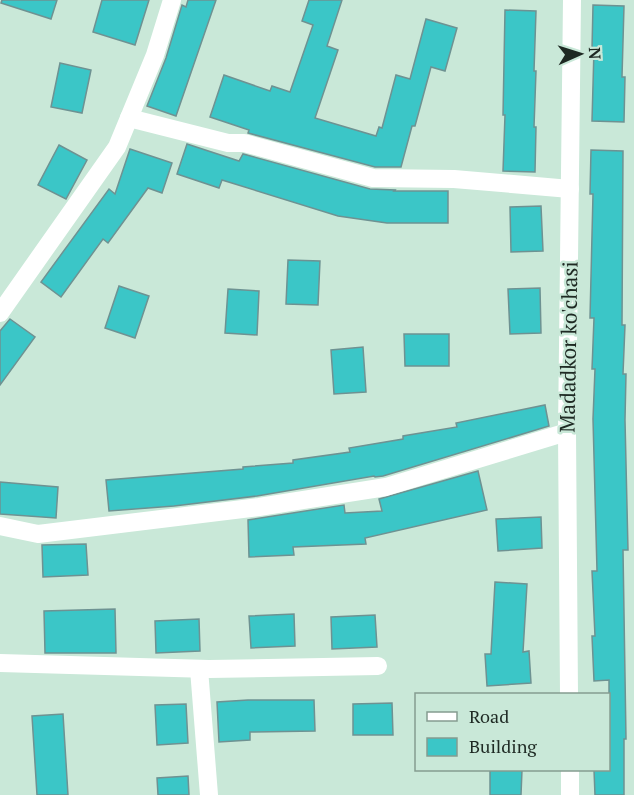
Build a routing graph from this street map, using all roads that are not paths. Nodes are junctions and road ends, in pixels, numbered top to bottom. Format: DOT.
graph roads {
  1 [pos="172,0"];
  2 [pos="572,0"];
  3 [pos="129,118"];
  4 [pos="570,189"];
  5 [pos="0,313"];
  6 [pos="567,432"];
  7 [pos="0,526"];
  8 [pos="0,663"];
  9 [pos="378,666"];
  10 [pos="199,669"];
  11 [pos="569,693"];
  12 [pos="570,771"];
  13 [pos="209,795"];
  14 [pos="570,795"];
  1 -- 3 [label="street"];
  2 -- 4 [label="street, Madadkor ko'chasi"];
  3 -- 4 [label="street"];
  3 -- 5 [label="street"];
  4 -- 6 [label="street, Madadkor ko'chasi"];
  6 -- 7 [label="street"];
  6 -- 11 [label="street, Madadkor ko'chasi"];
  8 -- 10 [label="street"];
  9 -- 10 [label="street"];
  10 -- 13 [label="street"];
  12 -- 14 [label="street"];
}
